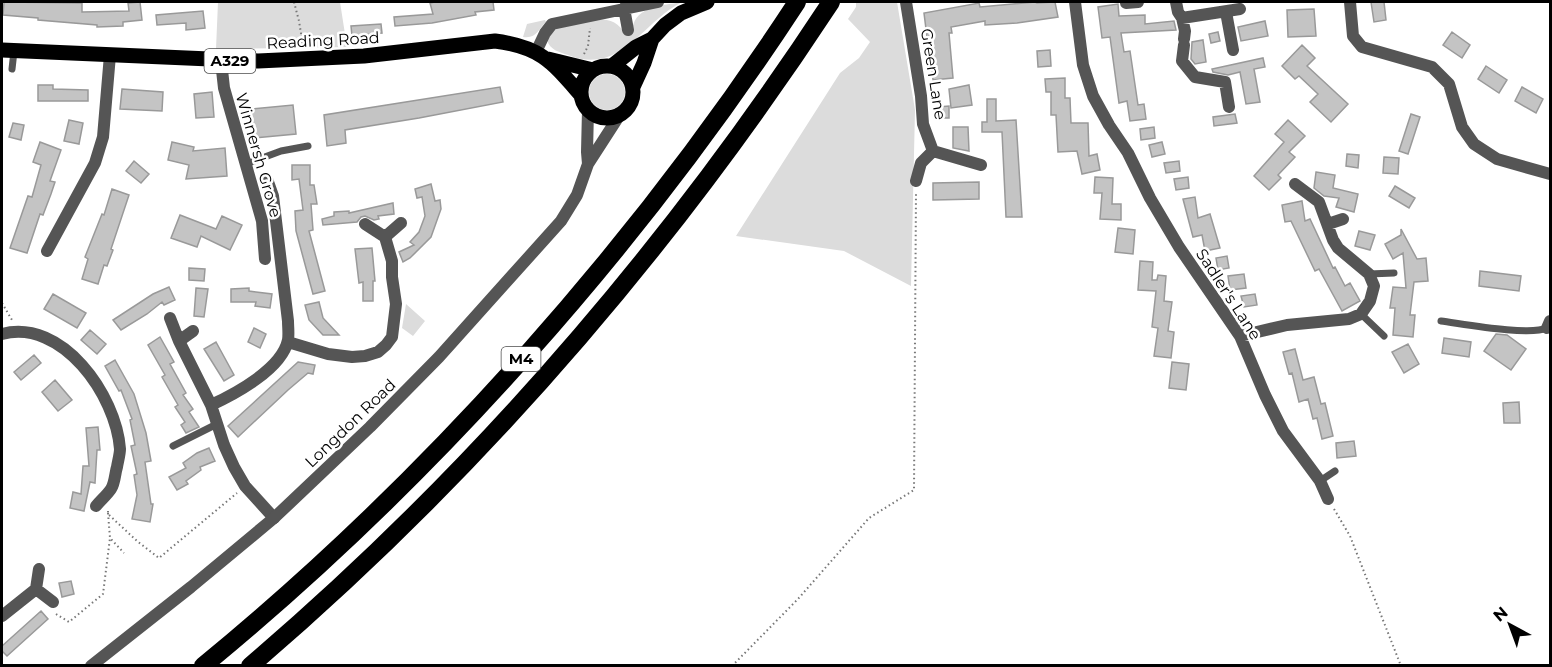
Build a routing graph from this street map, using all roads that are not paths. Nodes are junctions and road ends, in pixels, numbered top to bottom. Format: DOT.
graph roads {
  1 [pos="658,2"];
  2 [pos="707,2"];
  3 [pos="831,2"];
  4 [pos="906,2"];
  5 [pos="1075,2"];
  6 [pos="1176,2"];
  7 [pos="1350,2"];
  8 [pos="794,5"];
  9 [pos="624,8"];
  10 [pos="1240,9"];
  11 [pos="1226,12"];
  12 [pos="1182,18"];
  13 [pos="628,30"];
  14 [pos="652,39"];
  15 [pos="8,50"];
  16 [pos="1233,50"];
  17 [pos="542,55"];
  18 [pos="110,61"];
  19 [pos="221,61"];
  20 [pos="612,66"];
  21 [pos="12,69"];
  22 [pos="593,70"];
  23 [pos="633,87"];
  24 [pos="581,95"];
  25 [pos="1229,107"];
  26 [pos="588,110"];
  27 [pos="619,116"];
  28 [pos="308,147"];
  29 [pos="933,151"];
  30 [pos="246,164"];
  31 [pos="588,164"];
  32 [pos="981,165"];
  33 [pos="1551,174"];
  34 [pos="267,179"];
  35 [pos="916,181"];
  36 [pos="1295,184"];
  37 [pos="1343,219"];
  38 [pos="401,223"];
  39 [pos="365,224"];
  40 [pos="1328,224"];
  41 [pos="386,237"];
  42 [pos="47,251"];
  43 [pos="265,259"];
  44 [pos="1369,273"];
  45 [pos="1394,273"];
  46 [pos="1361,314"];
  47 [pos="170,318"];
  48 [pos="1441,321"];
  49 [pos="1549,325"];
  50 [pos="194,331"];
  51 [pos="6,333"];
  52 [pos="1240,336"];
  53 [pos="1384,336"];
  54 [pos="179,341"];
  55 [pos="288,342"];
  56 [pos="211,405"];
  57 [pos="217,424"];
  58 [pos="173,446"];
  59 [pos="1335,471"];
  60 [pos="1320,481"];
  61 [pos="1328,499"];
  62 [pos="96,506"];
  63 [pos="273,518"];
  64 [pos="39,569"];
  65 [pos="36,589"];
  66 [pos="53,602"];
  67 [pos="2,616"];
  68 [pos="91,666"];
  69 [pos="203,666"];
  70 [pos="250,666"];
  1 -- 9 [label="street"];
  2 -- 14 [label="main road"];
  3 -- 70 [label="highway, M4"];
  4 -- 29 [label="street, Green Lane"];
  5 -- 52 [label="street, Sadler's Lane"];
  6 -- 12 [label="street"];
  7 -- 33 [label="street"];
  8 -- 69 [label="highway, M4"];
  9 -- 13 [label="street"];
  9 -- 17 [label="street"];
  10 -- 11 [label="street"];
  11 -- 12 [label="street"];
  11 -- 16 [label="street"];
  12 -- 25 [label="street"];
  14 -- 20 [label="main road"];
  14 -- 23 [label="main road"];
  15 -- 18 [label="main road, Reading Road / A329"];
  15 -- 21 [label="lane"];
  17 -- 19 [label="main road, Reading Road / A329"];
  17 -- 22 [label="main road, Reading Road / A329"];
  17 -- 24 [label="main road, Reading Road / A329"];
  18 -- 19 [label="main road, Reading Road / A329"];
  18 -- 42 [label="street"];
  19 -- 30 [label="street, Winnersh Grove"];
  20 -- 22 [label="main road"];
  20 -- 23 [label="main road"];
  22 -- 24 [label="main road"];
  23 -- 27 [label="main road"];
  24 -- 26 [label="main road"];
  26 -- 27 [label="main road"];
  26 -- 31 [label="street, Longdon Road"];
  27 -- 31 [label="street, Longdon Road"];
  28 -- 30 [label="lane"];
  29 -- 32 [label="street"];
  29 -- 35 [label="street"];
  30 -- 43 [label="street, Winnersh Grove"];
  31 -- 63 [label="street, Longdon Road"];
  34 -- 55 [label="street"];
  36 -- 40 [label="street"];
  37 -- 40 [label="street"];
  38 -- 41 [label="street"];
  39 -- 41 [label="street"];
  40 -- 44 [label="street"];
  41 -- 55 [label="street"];
  44 -- 45 [label="lane"];
  44 -- 46 [label="street"];
  46 -- 52 [label="street"];
  46 -- 53 [label="lane"];
  47 -- 54 [label="street"];
  48 -- 49 [label="lane"];
  50 -- 54 [label="street"];
  51 -- 62 [label="street"];
  52 -- 60 [label="street, Sadler's Lane"];
  54 -- 56 [label="street"];
  55 -- 56 [label="street"];
  56 -- 57 [label="street"];
  57 -- 58 [label="lane"];
  57 -- 63 [label="street"];
  59 -- 60 [label="lane"];
  60 -- 61 [label="street, Sadler's Lane"];
  63 -- 68 [label="street, Longdon Road"];
  64 -- 65 [label="street"];
  65 -- 66 [label="street"];
  65 -- 67 [label="street"];
}
